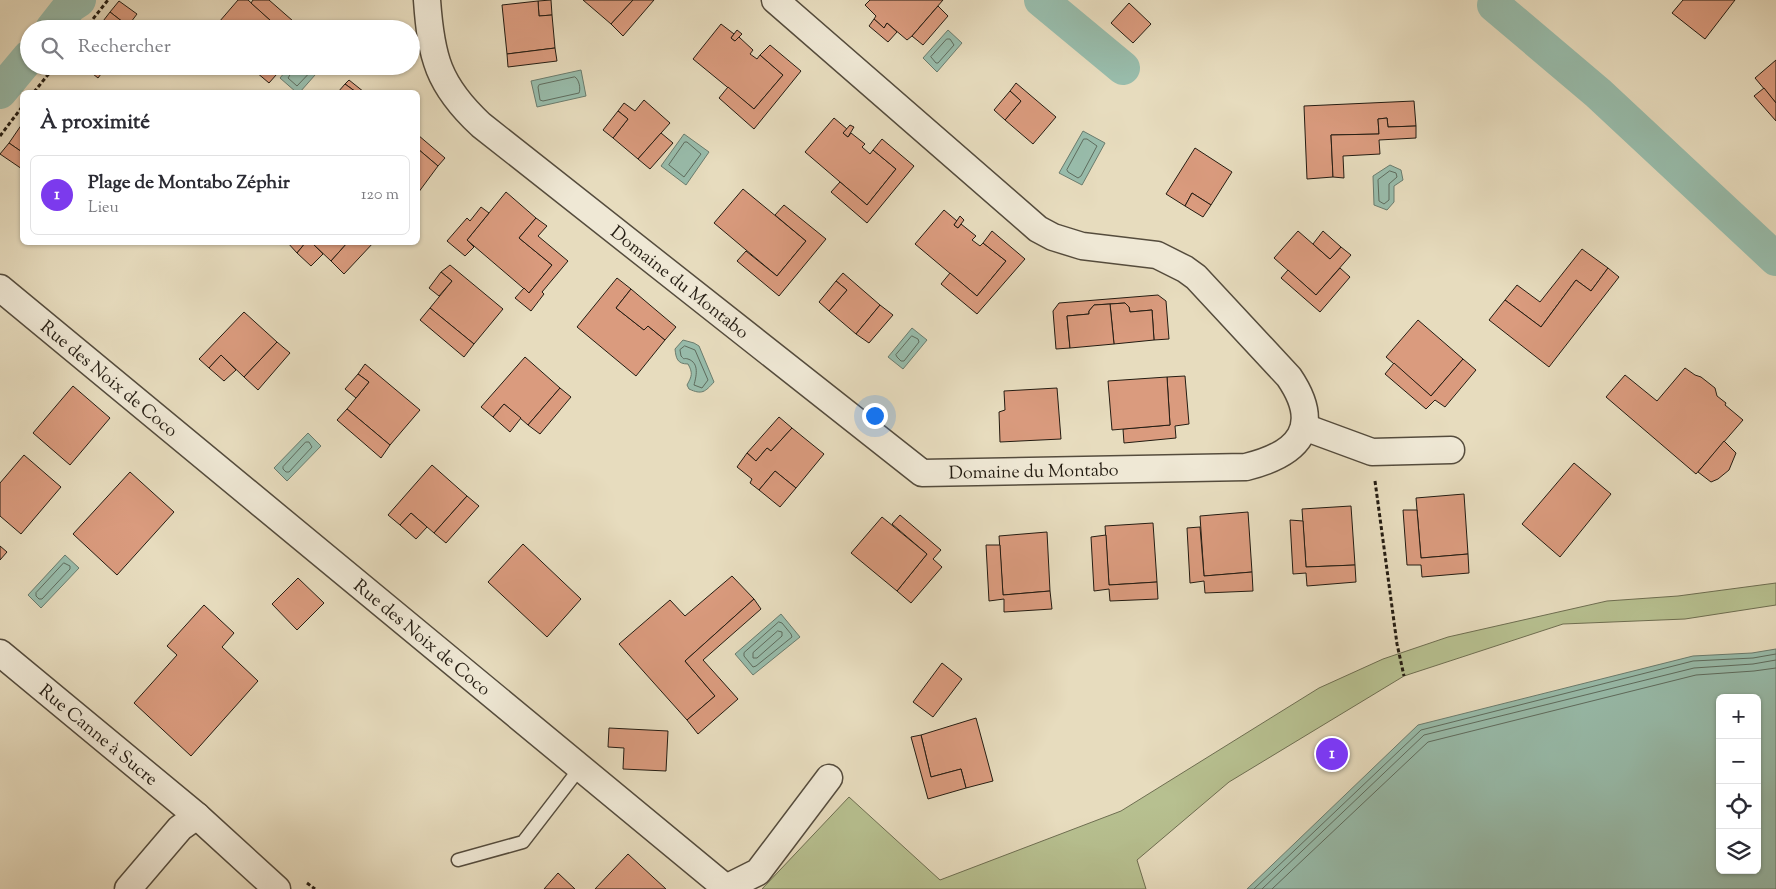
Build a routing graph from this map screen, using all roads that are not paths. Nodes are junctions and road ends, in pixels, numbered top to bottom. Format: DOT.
graph roads {
  1 [pos="427,0"];
  2 [pos="775,0"];
  3 [pos="0,288"];
  4 [pos="1304,427"];
  5 [pos="1451,450"];
  6 [pos="0,653"];
  7 [pos="580,768"];
  8 [pos="829,778"];
  9 [pos="197,816"];
  10 [pos="458,860"];
  11 [pos="128,889"];
  12 [pos="277,889"];
  1 -- 4 [label="street, Domaine du Montabo"];
  2 -- 4 [label="street"];
  3 -- 7 [label="street, Rue des Noix de Coco"];
  4 -- 5 [label="street"];
  6 -- 9 [label="street, Rue Canne à Sucre"];
  7 -- 8 [label="street, Rue des Noix de Coco"];
  7 -- 10 [label="lane"];
  9 -- 11 [label="street"];
  9 -- 12 [label="street, Rue Canne à Sucre"];
}
